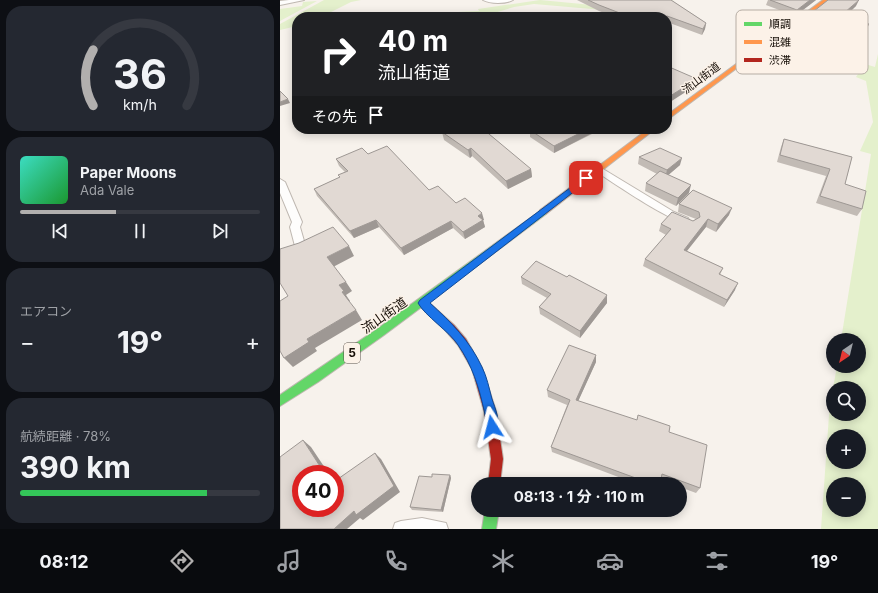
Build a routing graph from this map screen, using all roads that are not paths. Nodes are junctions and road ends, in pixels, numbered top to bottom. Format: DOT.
graph roads {
  1 [pos="301,0"];
  2 [pos="486,0"];
  3 [pos="510,0"];
  4 [pos="826,0"];
  5 [pos="280,3"];
  6 [pos="813,10"];
  7 [pos="736,67"];
  8 [pos="672,114"];
  9 [pos="645,134"];
  10 [pos="598,169"];
  11 [pos="280,182"];
  12 [pos="692,223"];
  13 [pos="280,256"];
  14 [pos="423,303"];
  15 [pos="280,401"];
  16 [pos="495,477"];
  17 [pos="491,517"];
  18 [pos="401,529"];
  19 [pos="440,529"];
  20 [pos="489,529"];
  1 -- 5 [label="lane"];
  2 -- 3 [label="lane"];
  4 -- 6 [label="main road, 流山街道"];
  7 -- 8 [label="main road, 流山街道"];
  9 -- 10 [label="main road, 流山街道 / 5"];
  10 -- 12 [label="lane"];
  10 -- 14 [label="main road, 流山街道 / 5"];
  11 -- 13 [label="lane"];
  14 -- 15 [label="main road, 流山街道 / 5"];
  14 -- 16 [label="main road"];
  17 -- 20 [label="main road"];
  18 -- 19 [label="lane"];
}
